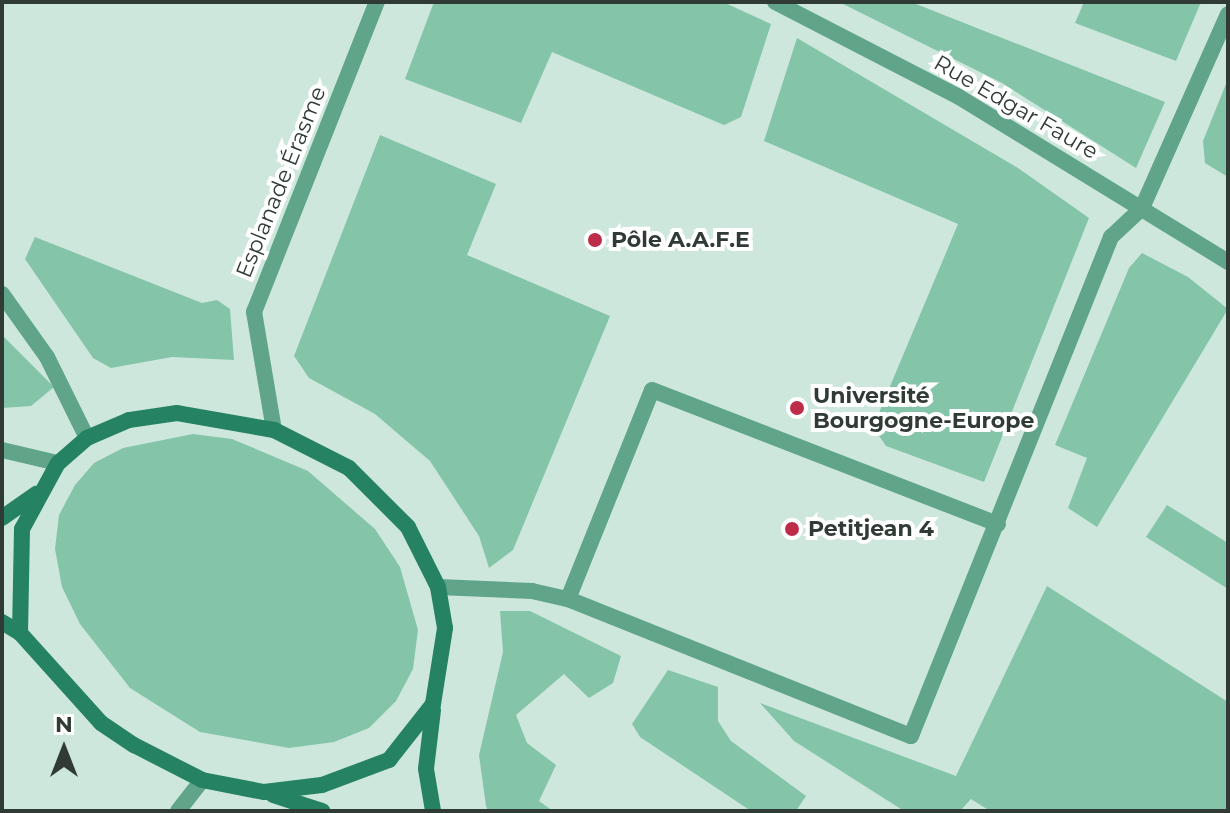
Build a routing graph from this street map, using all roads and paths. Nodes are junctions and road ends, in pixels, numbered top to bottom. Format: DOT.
graph roads {
  1 [pos="377,2"];
  2 [pos="775,2"];
  3 [pos="1228,14"];
  4 [pos="1142,208"];
  5 [pos="1228,262"];
  6 [pos="2,294"];
  7 [pos="274,430"];
  8 [pos="87,438"];
  9 [pos="2,450"];
  10 [pos="58,463"];
  11 [pos="37,493"];
  12 [pos="2,518"];
  13 [pos="998,524"];
  14 [pos="438,587"];
  15 [pos="568,599"];
  16 [pos="2,622"];
  17 [pos="20,633"];
  18 [pos="433,704"];
  19 [pos="202,780"];
  20 [pos="264,792"];
  21 [pos="178,811"];
  22 [pos="322,811"];
  23 [pos="433,811"];
  1 -- 7 [label="street, Esplanade Érasme"];
  2 -- 4 [label="street, Rue Edgar Faure"];
  3 -- 4 [label="street"];
  4 -- 5 [label="street, Rue Edgar Faure"];
  4 -- 13 [label="street"];
  6 -- 8 [label="street"];
  7 -- 8 [label="main road"];
  7 -- 14 [label="main road"];
  8 -- 10 [label="main road"];
  9 -- 10 [label="street"];
  10 -- 11 [label="main road"];
  11 -- 12 [label="main road"];
  11 -- 17 [label="main road"];
  13 -- 15 [label="street"];
  13 -- 15 [label="street"];
  14 -- 15 [label="street"];
  14 -- 18 [label="main road"];
  16 -- 17 [label="main road"];
  17 -- 19 [label="main road"];
  18 -- 20 [label="main road"];
  18 -- 23 [label="main road"];
  19 -- 20 [label="main road"];
  19 -- 21 [label="street"];
  20 -- 22 [label="main road"];
}
